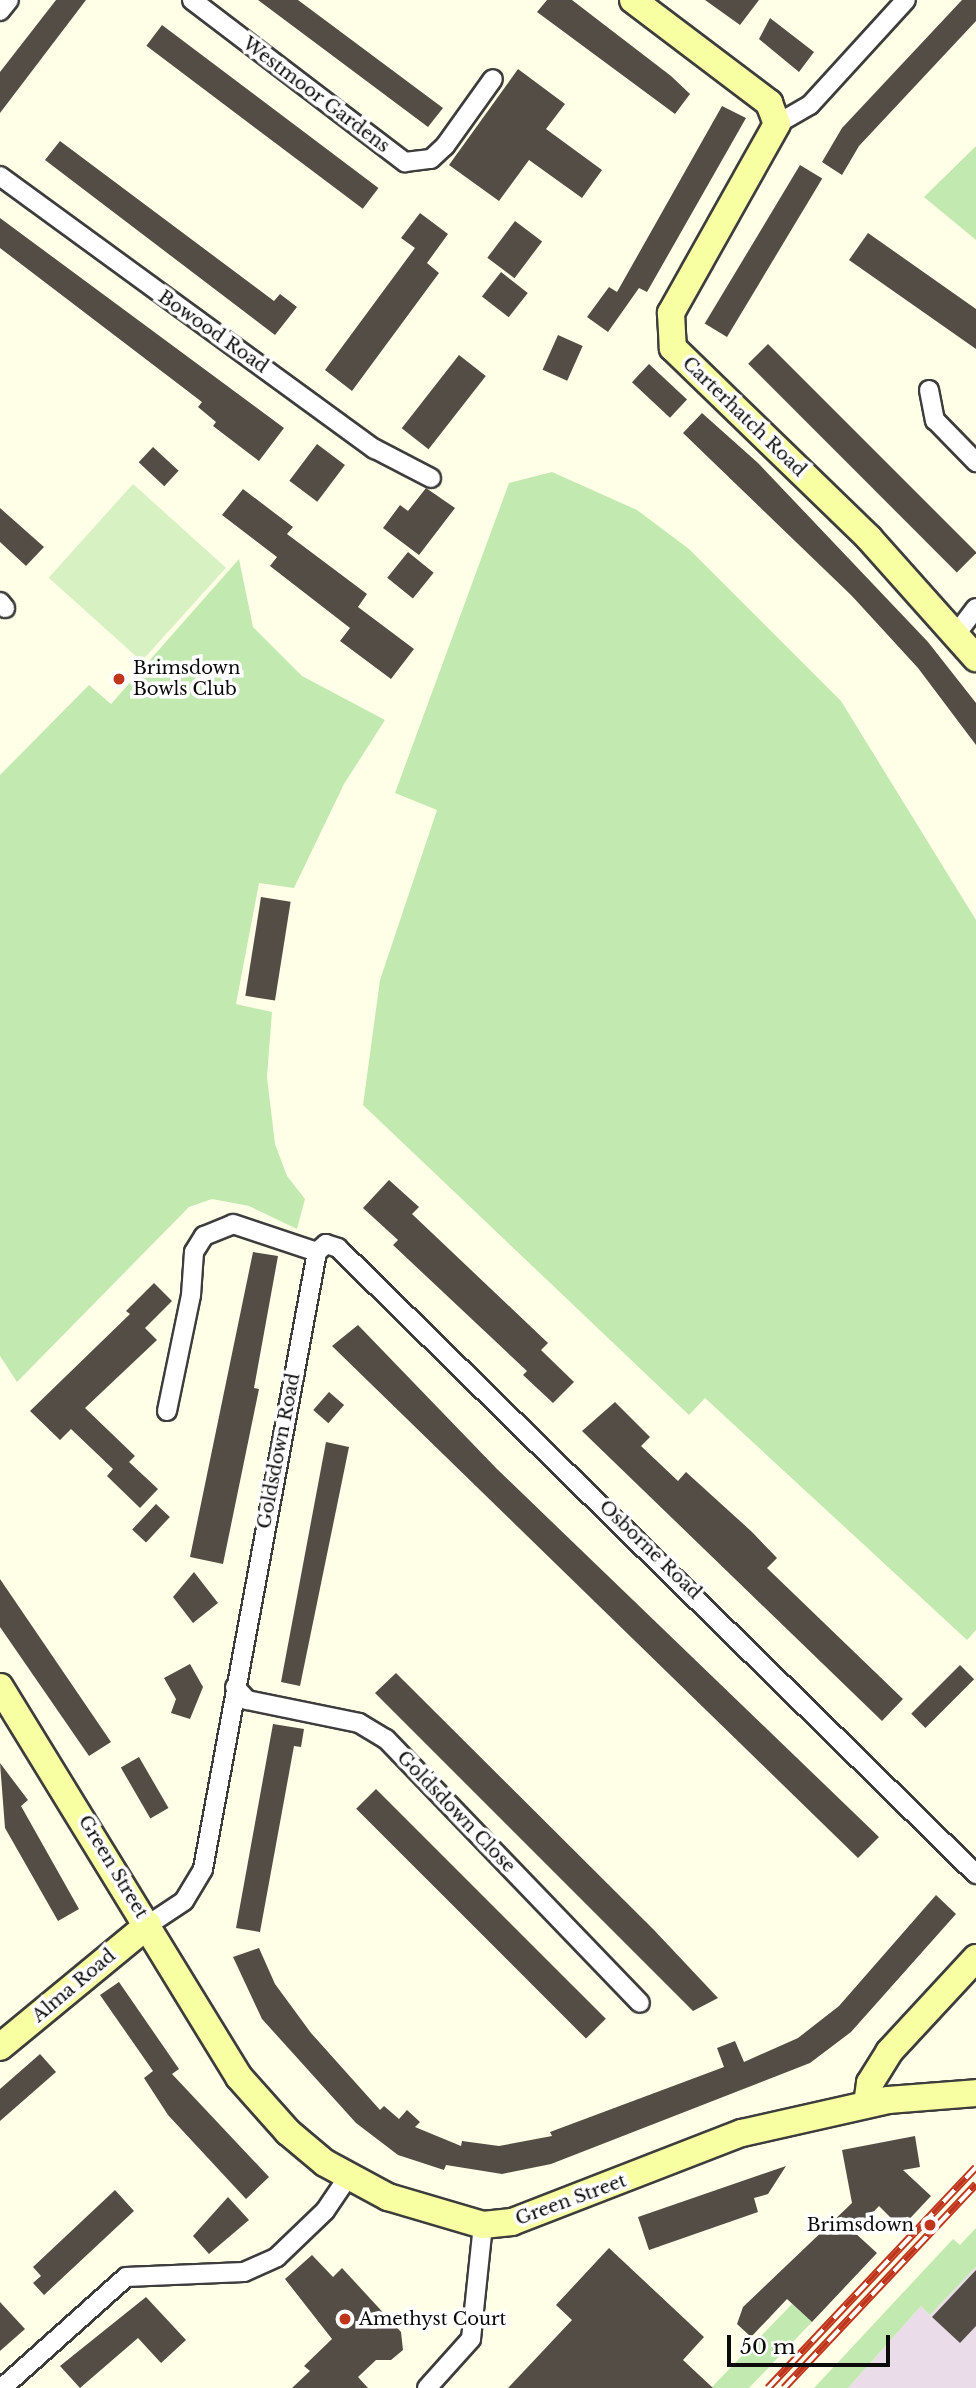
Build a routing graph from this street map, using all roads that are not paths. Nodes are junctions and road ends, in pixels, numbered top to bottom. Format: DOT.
graph roads {
  1 [pos="9,0"];
  2 [pos="192,0"];
  3 [pos="633,0"];
  4 [pos="906,0"];
  5 [pos="0,11"];
  6 [pos="493,79"];
  7 [pos="777,124"];
  8 [pos="0,176"];
  9 [pos="929,390"];
  10 [pos="976,462"];
  11 [pos="431,478"];
  12 [pos="976,608"];
  13 [pos="957,633"];
  14 [pos="976,658"];
  15 [pos="317,1252"];
  16 [pos="167,1411"];
  17 [pos="0,1687"];
  18 [pos="235,1687"];
  19 [pos="976,1874"];
  20 [pos="148,1925"];
  21 [pos="976,1958"];
  22 [pos="640,2003"];
  23 [pos="0,2048"];
  24 [pos="976,2093"];
  25 [pos="867,2104"];
  26 [pos="348,2177"];
  27 [pos="483,2225"];
  28 [pos="2,2384"];
  29 [pos="427,2388"];
  1 -- 5 [label="street"];
  2 -- 6 [label="street, Westmoor Gardens"];
  3 -- 7 [label="street"];
  4 -- 7 [label="street"];
  7 -- 13 [label="street, Carterhatch Road"];
  8 -- 11 [label="street, Bowood Road"];
  9 -- 10 [label="street"];
  12 -- 13 [label="street"];
  13 -- 14 [label="street, Carterhatch Road"];
  15 -- 16 [label="street"];
  15 -- 18 [label="street, Goldsdown Road"];
  15 -- 19 [label="street, Osborne Road"];
  17 -- 20 [label="street, Green Street"];
  18 -- 20 [label="street, Goldsdown Road"];
  18 -- 22 [label="street, Goldsdown Close"];
  20 -- 23 [label="street, Alma Road"];
  20 -- 26 [label="street, Green Street"];
  21 -- 25 [label="street"];
  24 -- 25 [label="street, Green Street"];
  25 -- 27 [label="street, Green Street"];
  26 -- 27 [label="street, Green Street"];
  26 -- 28 [label="street"];
  27 -- 29 [label="street"];
}
